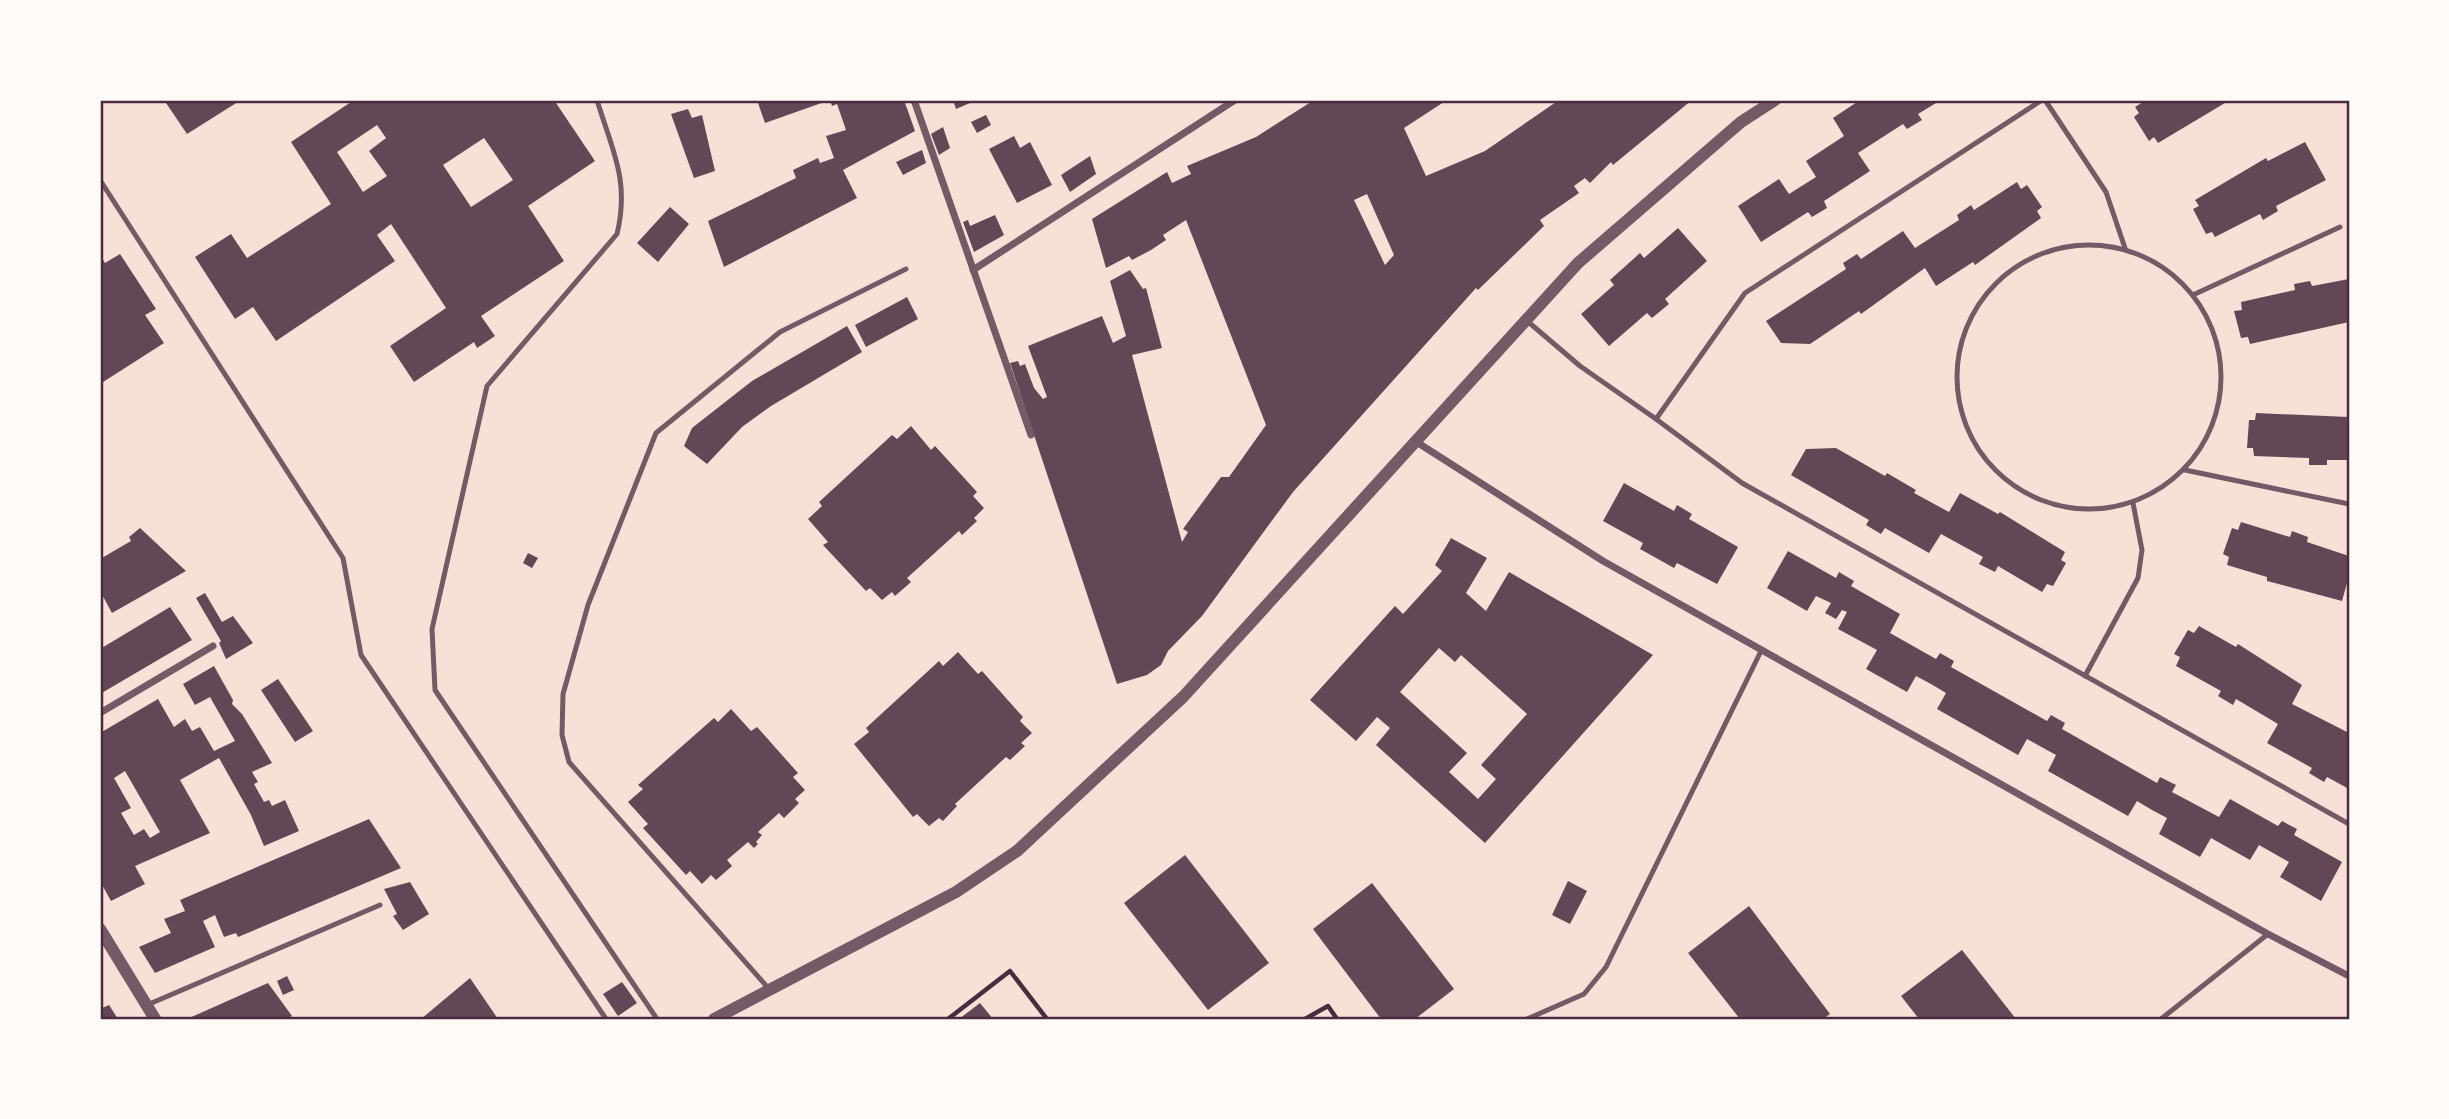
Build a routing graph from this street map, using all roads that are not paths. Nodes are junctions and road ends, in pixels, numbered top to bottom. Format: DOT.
graph roads {
  1 [pos="597,100"];
  2 [pos="914,100"];
  3 [pos="1235,100"];
  4 [pos="1775,100"];
  5 [pos="2043,100"];
  6 [pos="100,180"];
  7 [pos="2340,228"];
  8 [pos="2125,248"];
  9 [pos="905,269"];
  10 [pos="973,270"];
  11 [pos="2194,294"];
  12 [pos="1525,320"];
  13 [pos="1656,419"];
  14 [pos="1031,435"];
  15 [pos="1415,441"];
  16 [pos="2185,470"];
  17 [pos="2133,503"];
  18 [pos="2349,504"];
  19 [pos="213,646"];
  20 [pos="1762,649"];
  21 [pos="2085,676"];
  22 [pos="100,713"];
  23 [pos="2349,824"];
  24 [pos="380,905"];
  25 [pos="100,929"];
  26 [pos="2268,934"];
  27 [pos="2349,976"];
  28 [pos="769,989"];
  29 [pos="147,1005"];
  30 [pos="156,1019"];
  31 [pos="606,1019"];
  32 [pos="657,1019"];
  33 [pos="714,1019"];
  34 [pos="1527,1019"];
  35 [pos="2161,1019"];
  1 -- 32 [label="lane"];
  2 -- 10 [label="street"];
  3 -- 10 [label="street"];
  4 -- 12 [label="street"];
  5 -- 8 [label="lane"];
  5 -- 13 [label="lane"];
  6 -- 31 [label="lane"];
  7 -- 11 [label="lane"];
  8 -- 11 [label="lane"];
  8 -- 17 [label="lane"];
  9 -- 28 [label="lane"];
  10 -- 14 [label="street"];
  11 -- 16 [label="lane"];
  12 -- 13 [label="lane"];
  12 -- 15 [label="street"];
  13 -- 21 [label="lane"];
  15 -- 20 [label="street"];
  15 -- 28 [label="street"];
  16 -- 17 [label="lane"];
  16 -- 18 [label="lane"];
  17 -- 21 [label="lane"];
  19 -- 22 [label="street"];
  20 -- 26 [label="street"];
  20 -- 34 [label="lane"];
  21 -- 23 [label="lane"];
  24 -- 29 [label="lane"];
  25 -- 29 [label="street"];
  26 -- 27 [label="street"];
  26 -- 35 [label="lane"];
  28 -- 33 [label="street"];
  29 -- 30 [label="street"];
}
